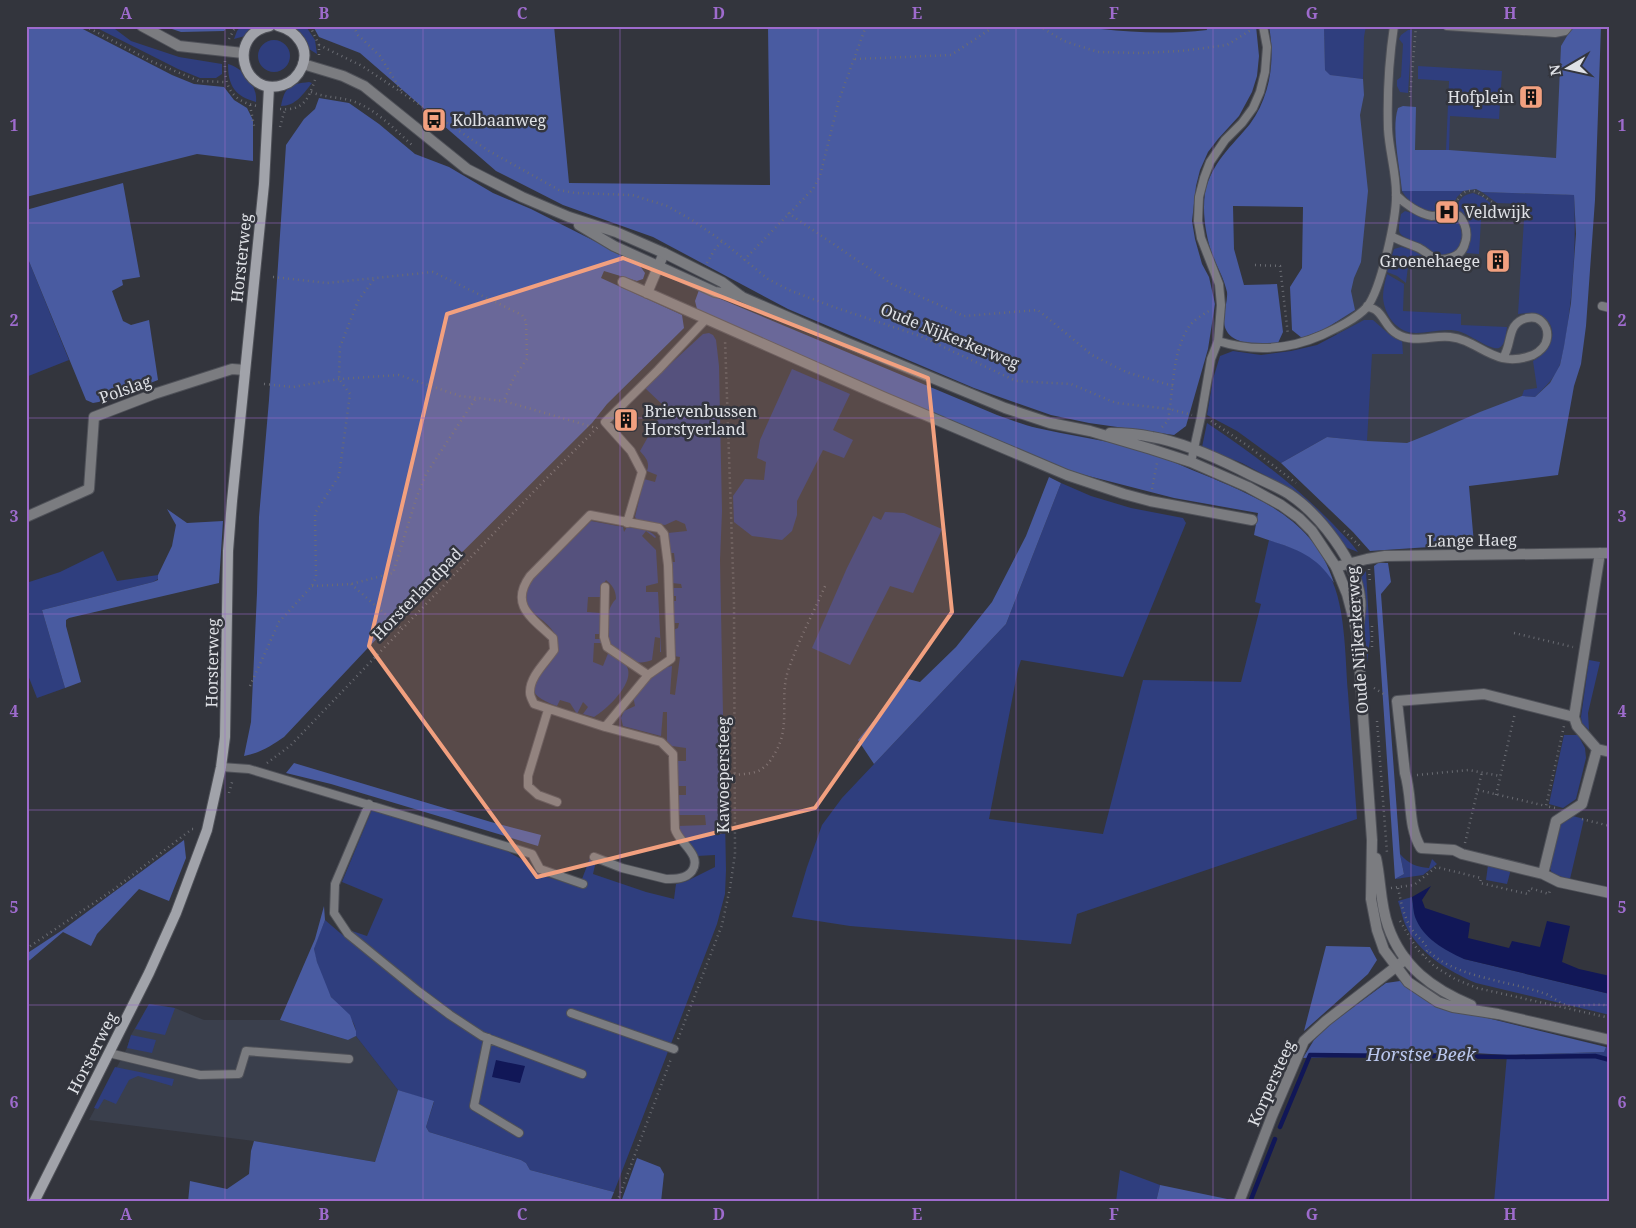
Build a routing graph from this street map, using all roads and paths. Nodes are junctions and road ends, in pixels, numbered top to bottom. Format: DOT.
graph roads {
  1 [pos="85,26"];
  2 [pos="142,26"];
  3 [pos="270,26"];
  4 [pos="278,26"];
  5 [pos="352,26"];
  6 [pos="866,26"];
  7 [pos="995,26"];
  8 [pos="1039,26"];
  9 [pos="1257,26"];
  10 [pos="1263,26"];
  11 [pos="1394,26"];
  12 [pos="1416,26"];
  13 [pos="1447,26"];
  14 [pos="1569,26"];
  15 [pos="1539,29"];
  16 [pos="319,45"];
  17 [pos="243,53"];
  18 [pos="855,60"];
  19 [pos="303,64"];
  20 [pos="269,86"];
  21 [pos="311,92"];
  22 [pos="402,93"];
  23 [pos="1410,97"];
  24 [pos="250,105"];
  25 [pos="412,145"];
  26 [pos="1396,195"];
  27 [pos="1500,205"];
  28 [pos="788,213"];
  29 [pos="1452,213"];
  30 [pos="569,217"];
  31 [pos="1391,236"];
  32 [pos="664,253"];
  33 [pos="744,260"];
  34 [pos="1255,265"];
  35 [pos="658,266"];
  36 [pos="273,277"];
  37 [pos="375,278"];
  38 [pos="623,282"];
  39 [pos="647,293"];
  40 [pos="742,296"];
  41 [pos="1221,305"];
  42 [pos="1367,306"];
  43 [pos="706,319"];
  44 [pos="725,328"];
  45 [pos="1218,341"];
  46 [pos="1289,346"];
  47 [pos="1503,358"];
  48 [pos="245,370"];
  49 [pos="339,379"];
  50 [pos="264,384"];
  51 [pos="1173,386"];
  52 [pos="476,398"];
  53 [pos="504,401"];
  54 [pos="1170,409"];
  55 [pos="1201,418"];
  56 [pos="1090,431"];
  57 [pos="1154,437"];
  58 [pos="1151,449"];
  59 [pos="1193,450"];
  60 [pos="1190,462"];
  61 [pos="1300,486"];
  62 [pos="1150,501"];
  63 [pos="26,517"];
  64 [pos="1252,520"];
  65 [pos="628,523"];
  66 [pos="1343,529"];
  67 [pos="1605,553"];
  68 [pos="1367,558"];
  69 [pos="1349,563"];
  70 [pos="1336,567"];
  71 [pos="351,584"];
  72 [pos="826,584"];
  73 [pos="312,586"];
  74 [pos="606,587"];
  75 [pos="1370,591"];
  76 [pos="1371,618"];
  77 [pos="402,629"];
  78 [pos="1357,632"];
  79 [pos="1514,633"];
  80 [pos="1585,650"];
  81 [pos="1372,652"];
  82 [pos="648,676"];
  83 [pos="250,686"];
  84 [pos="1374,688"];
  85 [pos="1375,696"];
  86 [pos="1518,702"];
  87 [pos="548,710"];
  88 [pos="1376,713"];
  89 [pos="1570,715"];
  90 [pos="605,727"];
  91 [pos="1597,749"];
  92 [pos="1610,752"];
  93 [pos="221,767"];
  94 [pos="249,769"];
  95 [pos="1482,772"];
  96 [pos="734,775"];
  97 [pos="1406,776"];
  98 [pos="1500,776"];
  99 [pos="1478,790"];
  100 [pos="1496,794"];
  101 [pos="557,802"];
  102 [pos="369,804"];
  103 [pos="1546,806"];
  104 [pos="1569,813"];
  105 [pos="1610,826"];
  106 [pos="207,830"];
  107 [pos="1372,840"];
  108 [pos="1462,854"];
  109 [pos="594,857"];
  110 [pos="1387,859"];
  111 [pos="1543,874"];
  112 [pos="1553,879"];
  113 [pos="583,884"];
  114 [pos="1398,888"];
  115 [pos="1389,889"];
  116 [pos="1610,894"];
  117 [pos="1399,918"];
  118 [pos="26,949"];
  119 [pos="1428,950"];
  120 [pos="1424,955"];
  121 [pos="1406,959"];
  122 [pos="1396,967"];
  123 [pos="1610,1006"];
  124 [pos="1484,1011"];
  125 [pos="571,1013"];
  126 [pos="1610,1018"];
  127 [pos="488,1038"];
  128 [pos="1610,1040"];
  129 [pos="674,1049"];
  130 [pos="108,1054"];
  131 [pos="349,1059"];
  132 [pos="582,1074"];
  133 [pos="518,1134"];
  134 [pos="34,1202"];
  135 [pos="617,1202"];
  136 [pos="1239,1202"];
  1 -- 24 [label="path"];
  2 -- 17 [label="street"];
  3 -- 17 [label="main road"];
  4 -- 19 [label="main road"];
  5 -- 22 [label="path"];
  6 -- 18 [label="path"];
  7 -- 18 [label="path"];
  8 -- 9 [label="path"];
  10 -- 41 [label="lane"];
  11 -- 26 [label="lane"];
  12 -- 23 [label="path"];
  13 -- 15 [label="lane"];
  14 -- 15 [label="lane"];
  16 -- 22 [label="path, Oude Nijkerkerweg"];
  17 -- 20 [label="main road"];
  18 -- 28 [label="path"];
  19 -- 20 [label="main road"];
  19 -- 30 [label="street, Oude Nijkerkerweg"];
  20 -- 48 [label="main road, Horsterweg"];
  21 -- 25 [label="path"];
  22 -- 33 [label="path, Oude Nijkerkerweg"];
  26 -- 29 [label="lane"];
  26 -- 31 [label="lane"];
  27 -- 29 [label="path"];
  28 -- 33 [label="path"];
  28 -- 51 [label="path"];
  29 -- 31 [label="lane"];
  30 -- 32 [label="street, Oude Nijkerkerweg"];
  30 -- 35 [label="street, Oude Nijkerkerweg"];
  31 -- 42 [label="lane"];
  32 -- 35 [label="street"];
  32 -- 40 [label="street, Oude Nijkerkerweg"];
  33 -- 54 [label="path, Oude Nijkerkerweg"];
  34 -- 46 [label="path"];
  35 -- 39 [label="street"];
  35 -- 40 [label="street, Oude Nijkerkerweg"];
  36 -- 37 [label="path"];
  37 -- 49 [label="path"];
  37 -- 53 [label="path"];
  38 -- 39 [label="street"];
  39 -- 43 [label="street"];
  40 -- 56 [label="street, Oude Nijkerkerweg"];
  41 -- 45 [label="lane"];
  41 -- 51 [label="path"];
  42 -- 46 [label="lane"];
  42 -- 47 [label="lane"];
  43 -- 44 [label="street"];
  43 -- 65 [label="lane"];
  44 -- 62 [label="street"];
  44 -- 96 [label="path, Kawoepersteeg"];
  45 -- 46 [label="lane"];
  45 -- 55 [label="lane"];
  47 -- 47 [label="lane"];
  48 -- 63 [label="street, Polslag"];
  48 -- 93 [label="main road, Horsterweg"];
  49 -- 50 [label="path"];
  49 -- 52 [label="path"];
  49 -- 73 [label="path"];
  51 -- 54 [label="path"];
  52 -- 53 [label="path"];
  52 -- 71 [label="path"];
  53 -- 77 [label="path, Horsterlandpad"];
  54 -- 55 [label="path, Oude Nijkerkerweg"];
  54 -- 57 [label="path"];
  55 -- 59 [label="lane"];
  55 -- 61 [label="path, Oude Nijkerkerweg"];
  56 -- 57 [label="street, Oude Nijkerkerweg"];
  56 -- 58 [label="street, Oude Nijkerkerweg"];
  57 -- 59 [label="street, Oude Nijkerkerweg"];
  58 -- 60 [label="street, Oude Nijkerkerweg"];
  58 -- 62 [label="path"];
  59 -- 60 [label="lane"];
  59 -- 69 [label="street, Oude Nijkerkerweg"];
  60 -- 70 [label="street, Oude Nijkerkerweg"];
  62 -- 64 [label="street"];
  65 -- 82 [label="lane"];
  65 -- 87 [label="lane"];
  66 -- 68 [label="path, Oude Nijkerkerweg"];
  67 -- 68 [label="street, Lange Haeg"];
  67 -- 80 [label="street"];
  68 -- 69 [label="street, Lange Haeg"];
  68 -- 75 [label="path, Oude Nijkerkerweg"];
  69 -- 70 [label="street, Lange Haeg"];
  69 -- 78 [label="street, Oude Nijkerkerweg"];
  70 -- 78 [label="street, Oude Nijkerkerweg"];
  71 -- 73 [label="path"];
  71 -- 77 [label="path"];
  72 -- 96 [label="path"];
  73 -- 83 [label="path"];
  74 -- 82 [label="lane"];
  76 -- 81 [label="path, Oude Nijkerkerweg"];
  77 -- 94 [label="path, Horsterlandpad"];
  78 -- 107 [label="street, Oude Nijkerkerweg"];
  79 -- 80 [label="path"];
  80 -- 89 [label="street"];
  82 -- 90 [label="lane"];
  84 -- 85 [label="path, Oude Nijkerkerweg"];
  86 -- 89 [label="street"];
  86 -- 97 [label="street"];
  86 -- 98 [label="path"];
  87 -- 90 [label="lane"];
  87 -- 101 [label="lane"];
  88 -- 110 [label="path, Oude Nijkerkerweg"];
  89 -- 91 [label="street"];
  89 -- 103 [label="path"];
  90 -- 109 [label="lane"];
  91 -- 92 [label="street"];
  91 -- 104 [label="street"];
  93 -- 94 [label="lane"];
  93 -- 106 [label="main road, Horsterweg"];
  94 -- 102 [label="lane"];
  95 -- 97 [label="path"];
  95 -- 98 [label="path"];
  95 -- 99 [label="path"];
  96 -- 129 [label="path, Kawoepersteeg"];
  97 -- 108 [label="street"];
  98 -- 100 [label="path"];
  99 -- 100 [label="path"];
  99 -- 108 [label="path"];
  100 -- 103 [label="path"];
  102 -- 113 [label="lane"];
  102 -- 127 [label="lane"];
  103 -- 104 [label="path"];
  104 -- 105 [label="path"];
  104 -- 111 [label="street"];
  106 -- 118 [label="path"];
  106 -- 130 [label="main road, Horsterweg"];
  107 -- 121 [label="street, Oude Nijkerkerweg"];
  107 -- 122 [label="street, Oude Nijkerkerweg"];
  108 -- 111 [label="street"];
  111 -- 112 [label="street"];
  112 -- 114 [label="path"];
  112 -- 116 [label="street"];
  114 -- 115 [label="path"];
  114 -- 119 [label="path"];
  117 -- 120 [label="path"];
  119 -- 120 [label="path"];
  119 -- 123 [label="path"];
  120 -- 126 [label="path"];
  121 -- 122 [label="street, Korpersteeg"];
  121 -- 124 [label="street, Oude Nijkerkerweg"];
  122 -- 124 [label="street, Oude Nijkerkerweg"];
  122 -- 136 [label="street, Korpersteeg"];
  124 -- 128 [label="street, Oude Nijkerkerweg"];
  125 -- 129 [label="lane"];
  127 -- 132 [label="lane"];
  127 -- 133 [label="lane"];
  129 -- 135 [label="path, Kawoepersteeg"];
  130 -- 131 [label="lane"];
  130 -- 134 [label="main road, Horsterweg"];
}
